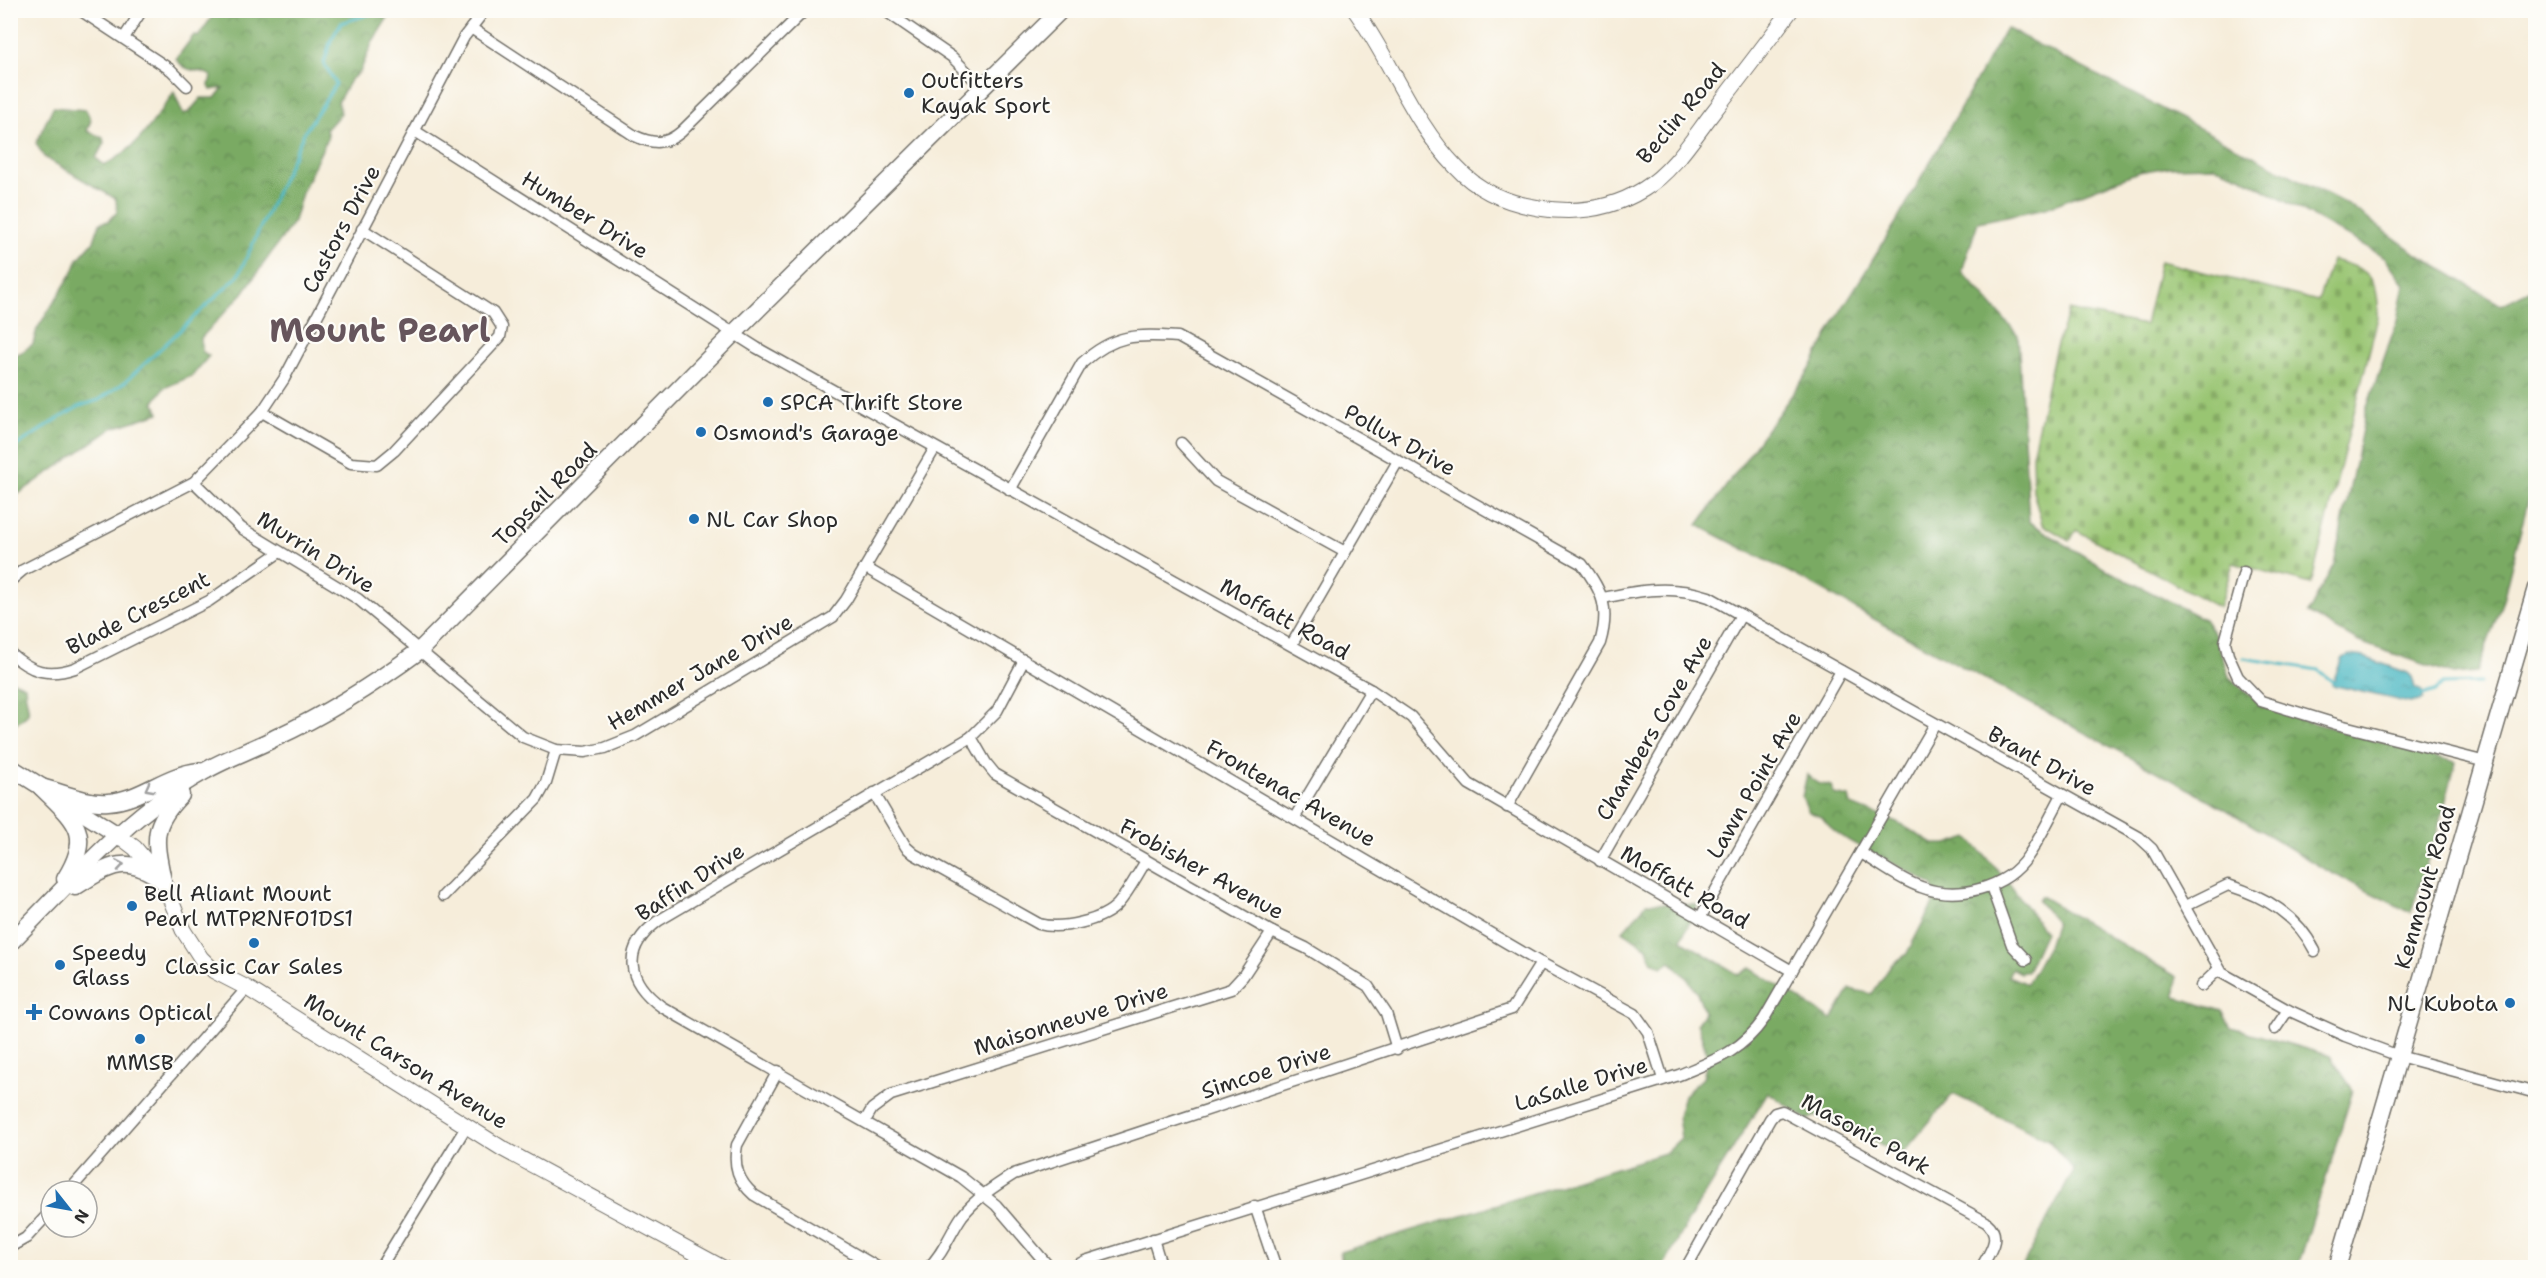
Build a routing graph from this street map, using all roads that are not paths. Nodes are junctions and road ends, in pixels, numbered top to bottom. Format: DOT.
graph roads {
  1 [pos="80,10"];
  2 [pos="142,10"];
  3 [pos="485,10"];
  4 [pos="805,10"];
  5 [pos="884,10"];
  6 [pos="1061,10"];
  7 [pos="1355,10"];
  8 [pos="1791,10"];
  9 [pos="471,28"];
  10 [pos="124,38"];
  11 [pos="187,87"];
  12 [pos="983,88"];
  13 [pos="415,131"];
  14 [pos="362,229"];
  15 [pos="735,332"];
  16 [pos="262,412"];
  17 [pos="1181,443"];
  18 [pos="935,448"];
  19 [pos="1398,461"];
  20 [pos="194,483"];
  21 [pos="1010,490"];
  22 [pos="280,552"];
  23 [pos="1346,552"];
  24 [pos="866,568"];
  25 [pos="2244,572"];
  26 [pos="10,581"];
  27 [pos="2535,588"];
  28 [pos="1603,598"];
  29 [pos="1741,615"];
  30 [pos="1292,644"];
  31 [pos="419,651"];
  32 [pos="10,653"];
  33 [pos="1024,660"];
  34 [pos="1841,671"];
  35 [pos="1371,690"];
  36 [pos="1935,724"];
  37 [pos="971,737"];
  38 [pos="556,750"];
  39 [pos="2486,762"];
  40 [pos="10,766"];
  41 [pos="204,771"];
  42 [pos="40,786"];
  43 [pos="874,793"];
  44 [pos="2062,795"];
  45 [pos="1507,807"];
  46 [pos="1294,817"];
  47 [pos="118,835"];
  48 [pos="1861,852"];
  49 [pos="1146,861"];
  50 [pos="1600,861"];
  51 [pos="163,881"];
  52 [pos="1991,886"];
  53 [pos="443,896"];
  54 [pos="51,902"];
  55 [pos="2185,906"];
  56 [pos="1700,918"];
  57 [pos="1272,932"];
  58 [pos="10,943"];
  59 [pos="2315,951"];
  60 [pos="2026,960"];
  61 [pos="1541,963"];
  62 [pos="2218,969"];
  63 [pos="1792,971"];
  64 [pos="2201,986"];
  65 [pos="247,988"];
  66 [pos="2288,1010"];
  67 [pos="2275,1029"];
  68 [pos="1397,1049"];
  69 [pos="2399,1056"];
  70 [pos="778,1071"];
  71 [pos="1663,1079"];
  72 [pos="2535,1093"];
  73 [pos="865,1121"];
  74 [pos="466,1127"];
  75 [pos="80,1179"];
  76 [pos="984,1194"];
  77 [pos="1255,1206"];
  78 [pos="39,1224"];
  79 [pos="1153,1239"];
  80 [pos="10,1247"];
  81 [pos="696,1261"];
  82 [pos="380,1268"];
  83 [pos="723,1268"];
  84 [pos="879,1268"];
  85 [pos="928,1268"];
  86 [pos="1050,1268"];
  87 [pos="1071,1268"];
  88 [pos="1162,1268"];
  89 [pos="1276,1268"];
  90 [pos="1686,1268"];
  91 [pos="1981,1268"];
  92 [pos="2337,1268"];
  1 -- 10 [label="street"];
  2 -- 10 [label="street"];
  3 -- 9 [label="street, Castors Drive"];
  4 -- 9 [label="street"];
  5 -- 12 [label="street"];
  6 -- 12 [label="main road, Topsail Road"];
  7 -- 8 [label="main road, Beclin Road"];
  9 -- 13 [label="street, Castors Drive"];
  10 -- 11 [label="street"];
  12 -- 15 [label="main road, Topsail Road"];
  13 -- 14 [label="street, Castors Drive"];
  13 -- 15 [label="street, Humber Drive"];
  14 -- 16 [label="street, Castors Drive"];
  14 -- 16 [label="street"];
  15 -- 18 [label="street, Moffatt Road"];
  15 -- 31 [label="main road, Topsail Road"];
  16 -- 20 [label="street, Castors Drive"];
  17 -- 23 [label="street"];
  18 -- 21 [label="street, Moffatt Road"];
  18 -- 24 [label="street, Hemmer Jane Drive"];
  19 -- 21 [label="street, Pollux Drive"];
  19 -- 23 [label="street"];
  19 -- 28 [label="street, Pollux Drive"];
  20 -- 22 [label="street, Murrin Drive"];
  20 -- 26 [label="street"];
  21 -- 30 [label="street, Moffatt Road"];
  22 -- 31 [label="street, Murrin Drive"];
  22 -- 32 [label="street, Blade Crescent"];
  23 -- 30 [label="street"];
  24 -- 33 [label="street, Frontenac Avenue"];
  24 -- 38 [label="street, Hemmer Jane Drive"];
  25 -- 39 [label="street"];
  27 -- 39 [label="main road, Kenmount Road"];
  28 -- 29 [label="street, Brant Drive"];
  28 -- 45 [label="street, Pollux Drive"];
  29 -- 34 [label="street, Brant Drive"];
  29 -- 50 [label="street, Chambers Cove Ave"];
  30 -- 35 [label="street, Moffatt Road"];
  31 -- 38 [label="street, Hemmer Jane Drive"];
  31 -- 41 [label="main road, Topsail Road"];
  33 -- 37 [label="street, Baffin Drive"];
  33 -- 46 [label="street, Frontenac Avenue"];
  34 -- 36 [label="street, Brant Drive"];
  34 -- 56 [label="street, Lawn Point Ave"];
  35 -- 45 [label="street, Moffatt Road"];
  35 -- 46 [label="street"];
  36 -- 44 [label="street, Brant Drive"];
  36 -- 48 [label="street, LaSalle Drive"];
  37 -- 43 [label="street, Baffin Drive"];
  37 -- 49 [label="street, Frobisher Avenue"];
  38 -- 53 [label="street"];
  39 -- 69 [label="main road, Kenmount Road"];
  40 -- 42 [label="main road"];
  41 -- 42 [label="main road, one-way"];
  41 -- 47 [label="main road, Topsail Road"];
  41 -- 51 [label="main road"];
  42 -- 47 [label="main road"];
  42 -- 54 [label="main road"];
  43 -- 49 [label="street"];
  43 -- 70 [label="street, Baffin Drive"];
  44 -- 52 [label="street"];
  44 -- 55 [label="street, Brant Drive"];
  45 -- 50 [label="street, Moffatt Road"];
  46 -- 61 [label="street, Frontenac Avenue"];
  47 -- 51 [label="main road, Mount Carson Avenue"];
  47 -- 54 [label="main road, Topsail Road"];
  48 -- 52 [label="street"];
  48 -- 63 [label="street, LaSalle Drive"];
  49 -- 57 [label="street, Frobisher Avenue"];
  50 -- 56 [label="street, Moffatt Road"];
  54 -- 51 [label="main road, one-way"];
  51 -- 65 [label="main road, Mount Carson Avenue"];
  52 -- 60 [label="street"];
  54 -- 58 [label="main road, Topsail Road"];
  55 -- 59 [label="street"];
  55 -- 62 [label="street, Brant Drive"];
  56 -- 63 [label="street, Moffatt Road"];
  57 -- 68 [label="street, Frobisher Avenue"];
  57 -- 73 [label="street, Maisonneuve Drive"];
  61 -- 68 [label="street, Simcoe Drive"];
  61 -- 71 [label="street, Frontenac Avenue"];
  62 -- 64 [label="street"];
  62 -- 66 [label="street"];
  63 -- 71 [label="street, LaSalle Drive"];
  65 -- 74 [label="main road, Mount Carson Avenue"];
  65 -- 75 [label="street"];
  66 -- 67 [label="street"];
  66 -- 69 [label="street"];
  68 -- 76 [label="street, Simcoe Drive"];
  69 -- 72 [label="street"];
  69 -- 92 [label="main road, Kenmount Road"];
  70 -- 73 [label="street, Baffin Drive"];
  70 -- 84 [label="street"];
  71 -- 77 [label="street, LaSalle Drive"];
  73 -- 76 [label="street, Baffin Drive"];
  74 -- 81 [label="main road, Mount Carson Avenue"];
  74 -- 82 [label="street"];
  76 -- 85 [label="street, Simcoe Drive"];
  76 -- 86 [label="street, Baffin Drive"];
  77 -- 79 [label="street, LaSalle Drive"];
  77 -- 89 [label="street"];
  78 -- 80 [label="street"];
  79 -- 87 [label="street, LaSalle Drive"];
  79 -- 88 [label="street"];
  81 -- 83 [label="main road, Mount Carson Avenue"];
  90 -- 91 [label="street, Masonic Park"];
}
